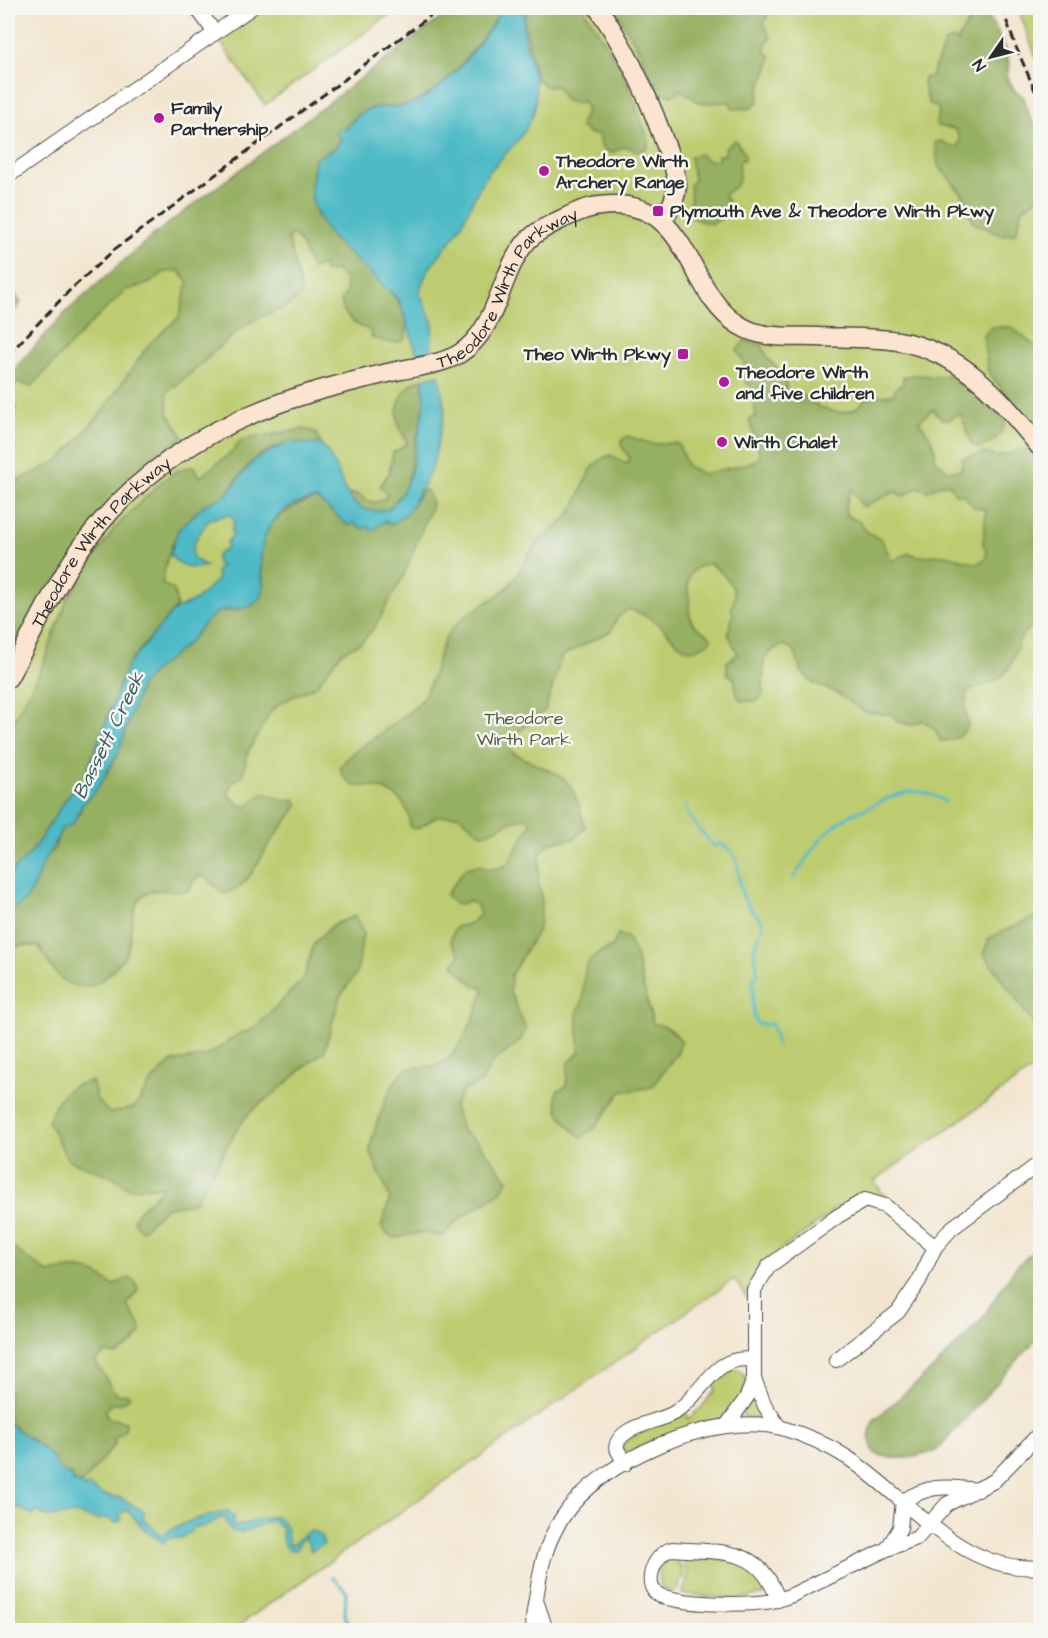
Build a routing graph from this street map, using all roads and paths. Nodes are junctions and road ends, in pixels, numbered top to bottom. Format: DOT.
graph roads {
  1 [pos="197,8"];
  2 [pos="251,8"];
  3 [pos="598,8"];
  4 [pos="214,33"];
  5 [pos="8,176"];
  6 [pos="662,222"];
  7 [pos="1041,447"];
  8 [pos="8,678"];
  9 [pos="1041,1163"];
  10 [pos="935,1247"];
  11 [pos="753,1360"];
  12 [pos="836,1360"];
  13 [pos="754,1379"];
  14 [pos="727,1425"];
  15 [pos="779,1427"];
  16 [pos="1041,1433"];
  17 [pos="625,1464"];
  18 [pos="980,1490"];
  19 [pos="903,1501"];
  20 [pos="930,1523"];
  21 [pos="887,1549"];
  22 [pos="1041,1567"];
  23 [pos="536,1600"];
  24 [pos="778,1600"];
  25 [pos="534,1630"];
  26 [pos="546,1630"];
  1 -- 4 [label="street"];
  2 -- 4 [label="street"];
  3 -- 6 [label="street"];
  4 -- 5 [label="street"];
  6 -- 7 [label="street, Theodore Wirth Parkway"];
  6 -- 8 [label="street, Theodore Wirth Parkway"];
  9 -- 10 [label="street"];
  10 -- 11 [label="street"];
  10 -- 12 [label="street"];
  11 -- 13 [label="street"];
  11 -- 17 [label="street"];
  13 -- 14 [label="street"];
  13 -- 15 [label="street"];
  14 -- 15 [label="street"];
  14 -- 17 [label="street"];
  15 -- 19 [label="street"];
  16 -- 18 [label="street"];
  17 -- 23 [label="street"];
  18 -- 19 [label="street"];
  18 -- 20 [label="street"];
  19 -- 20 [label="street"];
  19 -- 21 [label="street"];
  20 -- 21 [label="street"];
  20 -- 22 [label="street"];
  21 -- 24 [label="street"];
  23 -- 25 [label="street"];
  23 -- 26 [label="street"];
  24 -- 24 [label="street"];
}
